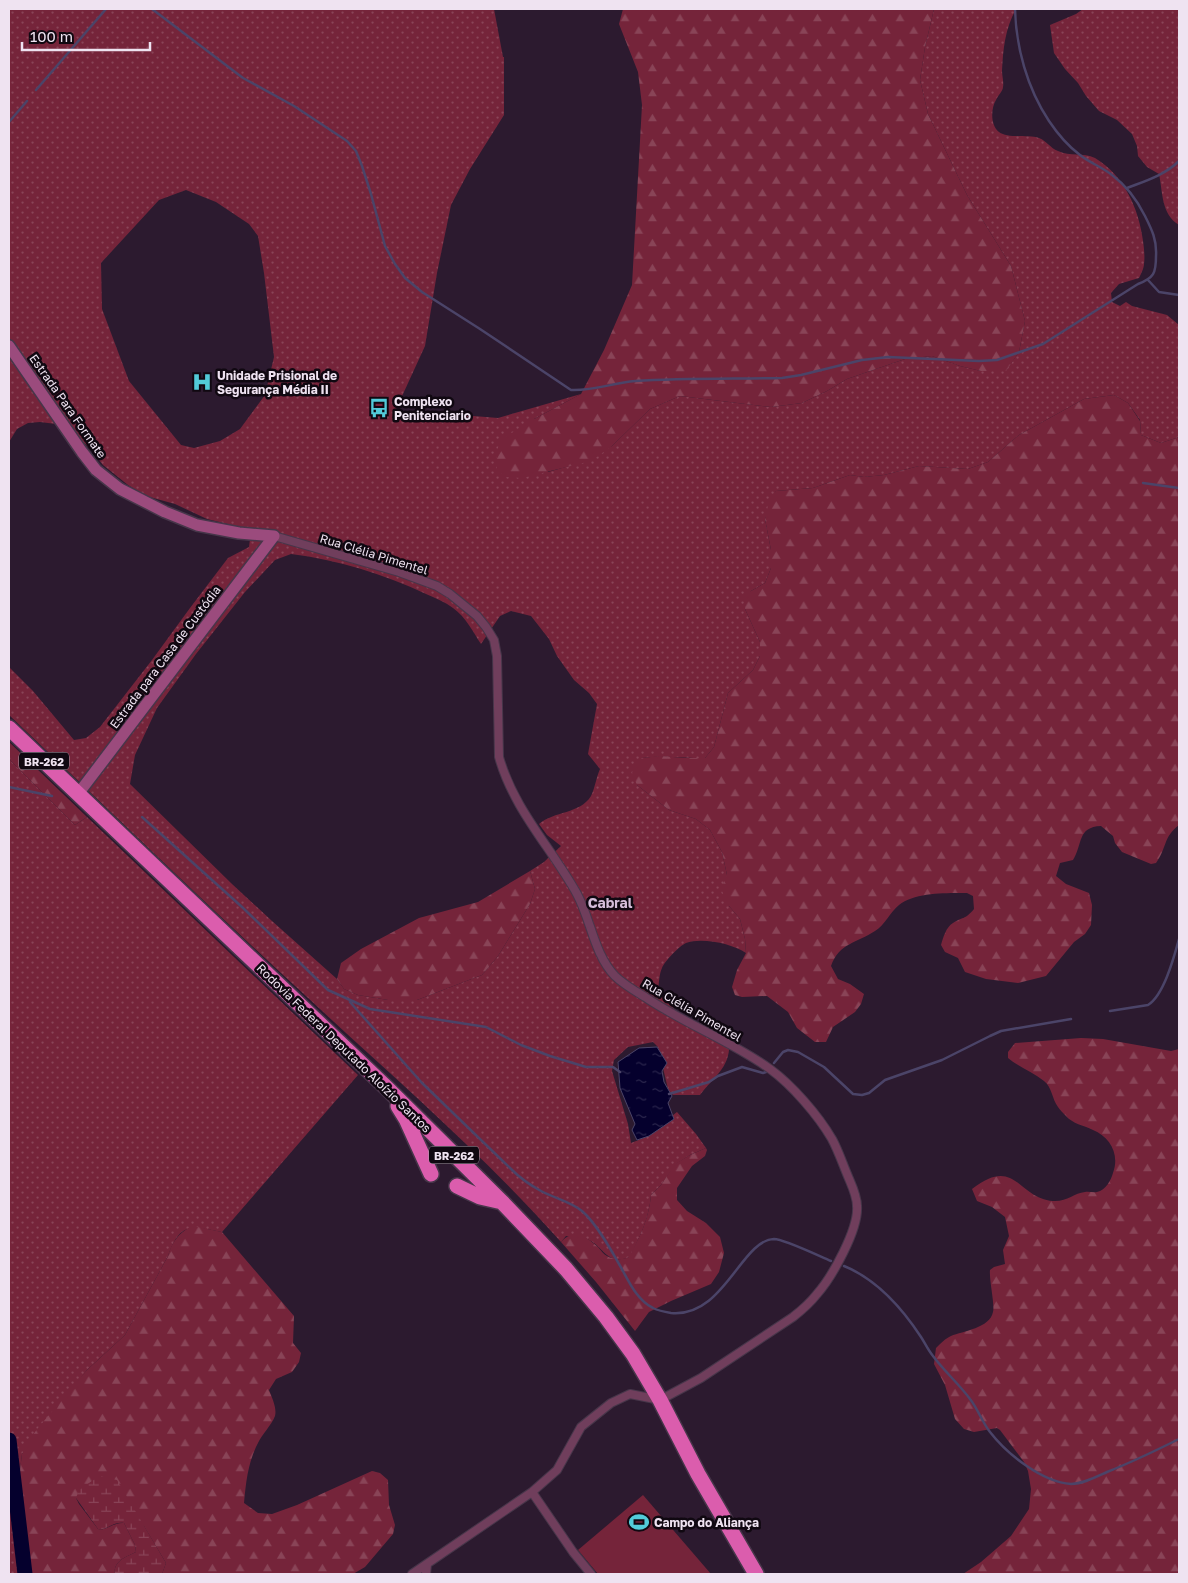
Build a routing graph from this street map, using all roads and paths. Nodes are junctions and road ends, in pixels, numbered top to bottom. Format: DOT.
graph roads {
  1 [pos="9,346"];
  2 [pos="274,536"];
  3 [pos="9,728"];
  4 [pos="78,794"];
  5 [pos="387,1088"];
  6 [pos="431,1174"];
  7 [pos="457,1186"];
  8 [pos="502,1202"];
  9 [pos="660,1400"];
  10 [pos="532,1492"];
  11 [pos="426,1564"];
  12 [pos="412,1574"];
  13 [pos="426,1574"];
  14 [pos="591,1574"];
  15 [pos="756,1574"];
  1 -- 2 [label="street, Estrada Para Formate"];
  2 -- 4 [label="street, Estrada para Casa de Custódia"];
  2 -- 9 [label="street, Rua Clélia Pimentel"];
  3 -- 4 [label="highway, Rodovia Federal Deputado Aloízio Santos / BR-262"];
  4 -- 5 [label="highway, Rodovia Federal Deputado Aloízio Santos / BR-262"];
  5 -- 6 [label="highway"];
  5 -- 8 [label="highway, Rodovia Federal Deputado Aloízio Santos / BR-262"];
  7 -- 8 [label="highway"];
  8 -- 9 [label="highway, Rodovia Federal Deputado Aloízio Santos / BR-262"];
  9 -- 10 [label="street"];
  9 -- 15 [label="highway, Rodovia Federal Deputado Aloízio Santos / BR-262"];
  10 -- 11 [label="street"];
  10 -- 14 [label="street"];
  11 -- 12 [label="street"];
  11 -- 13 [label="street"];
}
